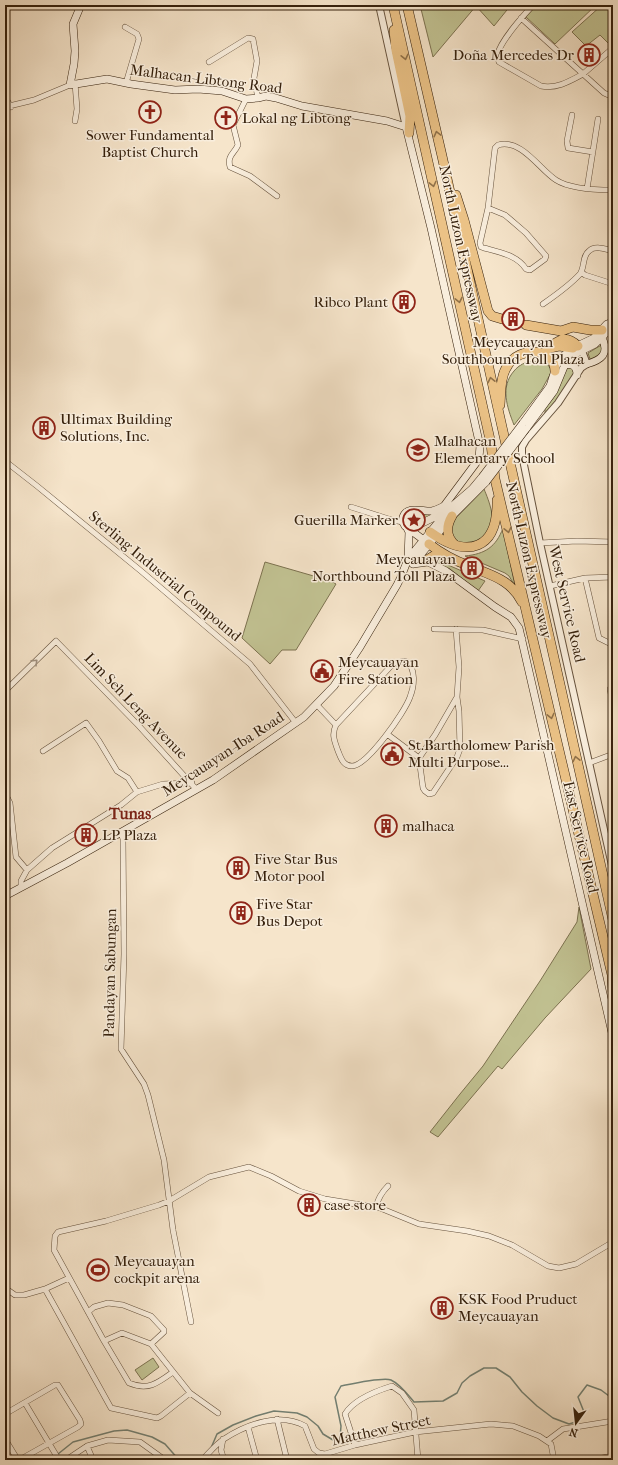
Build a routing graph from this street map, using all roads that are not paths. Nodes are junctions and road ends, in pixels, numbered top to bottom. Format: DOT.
graph roads {
  1 [pos="81,5"];
  2 [pos="379,5"];
  3 [pos="393,5"];
  4 [pos="407,5"];
  5 [pos="533,5"];
  6 [pos="609,5"];
  7 [pos="613,10"];
  8 [pos="522,18"];
  9 [pos="125,27"];
  10 [pos="613,48"];
  11 [pos="209,62"];
  12 [pos="583,74"];
  13 [pos="126,83"];
  14 [pos="73,84"];
  15 [pos="5,97"];
  16 [pos="613,97"];
  17 [pos="258,98"];
  18 [pos="246,99"];
  19 [pos="11,106"];
  20 [pos="5,108"];
  21 [pos="572,116"];
  22 [pos="598,119"];
  23 [pos="75,121"];
  24 [pos="408,130"];
  25 [pos="593,152"];
  26 [pos="442,156"];
  27 [pos="587,188"];
  28 [pos="613,190"];
  29 [pos="277,196"];
  30 [pos="488,208"];
  31 [pos="613,251"];
  32 [pos="581,272"];
  33 [pos="613,284"];
  34 [pos="543,304"];
  35 [pos="502,319"];
  36 [pos="613,322"];
  37 [pos="526,325"];
  38 [pos="567,329"];
  39 [pos="602,334"];
  40 [pos="578,348"];
  41 [pos="543,351"];
  42 [pos="587,364"];
  43 [pos="564,365"];
  44 [pos="555,371"];
  45 [pos="577,375"];
  46 [pos="500,418"];
  47 [pos="525,426"];
  48 [pos="5,461"];
  49 [pos="495,479"];
  50 [pos="351,507"];
  51 [pos="451,512"];
  52 [pos="404,524"];
  53 [pos="433,534"];
  54 [pos="426,542"];
  55 [pos="613,542"];
  56 [pos="540,543"];
  57 [pos="456,546"];
  58 [pos="442,553"];
  59 [pos="428,559"];
  60 [pos="411,561"];
  61 [pos="613,577"];
  62 [pos="585,578"];
  63 [pos="550,586"];
  64 [pos="527,611"];
  65 [pos="434,629"];
  66 [pos="456,629"];
  67 [pos="523,639"];
  68 [pos="613,645"];
  69 [pos="612,684"];
  70 [pos="5,690"];
  71 [pos="457,697"];
  72 [pos="317,705"];
  73 [pos="613,705"];
  74 [pos="296,723"];
  75 [pos="336,725"];
  76 [pos="388,734"];
  77 [pos="43,751"];
  78 [pos="613,754"];
  79 [pos="419,758"];
  80 [pos="589,763"];
  81 [pos="192,783"];
  82 [pos="196,789"];
  83 [pos="137,792"];
  84 [pos="5,793"];
  85 [pos="121,832"];
  86 [pos="27,870"];
  87 [pos="613,870"];
  88 [pos="21,887"];
  89 [pos="5,896"];
  90 [pos="613,920"];
  91 [pos="613,978"];
  92 [pos="613,993"];
  93 [pos="613,1037"];
  94 [pos="388,1186"];
  95 [pos="169,1201"];
  96 [pos="376,1207"];
  97 [pos="613,1242"];
  98 [pos="69,1278"];
  99 [pos="5,1288"];
  100 [pos="45,1289"];
  101 [pos="88,1312"];
  102 [pos="191,1322"];
  103 [pos="104,1341"];
  104 [pos="151,1344"];
  105 [pos="173,1372"];
  106 [pos="190,1393"];
  107 [pos="25,1403"];
  108 [pos="218,1413"];
  109 [pos="5,1414"];
  110 [pos="277,1419"];
  111 [pos="613,1421"];
  112 [pos="248,1427"];
  113 [pos="416,1432"];
  114 [pos="5,1439"];
  115 [pos="223,1439"];
  116 [pos="547,1441"];
  117 [pos="49,1444"];
  118 [pos="355,1445"];
  119 [pos="86,1446"];
  120 [pos="613,1456"];
  121 [pos="59,1460"];
  122 [pos="66,1460"];
  123 [pos="93,1460"];
  124 [pos="165,1460"];
  125 [pos="202,1460"];
  126 [pos="224,1460"];
  127 [pos="257,1460"];
  128 [pos="287,1460"];
  129 [pos="418,1460"];
  130 [pos="460,1460"];
  131 [pos="499,1460"];
  132 [pos="554,1460"];
  133 [pos="564,1460"];
  1 -- 14 [label="main road"];
  2 -- 24 [label="street"];
  3 -- 24 [label="highway"];
  3 -- 49 [label="highway, North Luzon Expressway, one-way"];
  26 -- 4 [label="highway, North Luzon Expressway, one-way"];
  5 -- 8 [label="street"];
  6 -- 7 [label="street"];
  8 -- 12 [label="street"];
  8 -- 12 [label="street"];
  9 -- 13 [label="street"];
  10 -- 12 [label="street"];
  11 -- 17 [label="street"];
  12 -- 16 [label="street"];
  13 -- 14 [label="main road, Malhacan-Libtong Road"];
  13 -- 18 [label="main road, Malhacan-Libtong Road"];
  14 -- 19 [label="street, Malhacan-Libtong Road"];
  14 -- 23 [label="street"];
  15 -- 19 [label="street"];
  17 -- 18 [label="main road, Malhacan-Libtong Road"];
  17 -- 24 [label="main road, Malhacan-Libtong Road"];
  18 -- 29 [label="street"];
  19 -- 20 [label="street, Malhacan-Libtong Road"];
  21 -- 25 [label="street"];
  22 -- 25 [label="street"];
  24 -- 52 [label="main road"];
  25 -- 27 [label="street"];
  26 -- 35 [label="highway"];
  46 -- 26 [label="highway, North Luzon Expressway, one-way"];
  27 -- 28 [label="street"];
  27 -- 30 [label="street"];
  30 -- 30 [label="street"];
  31 -- 32 [label="street"];
  32 -- 33 [label="street"];
  32 -- 34 [label="street"];
  36 -- 39 [label="main road"];
  37 -- 38 [label="highway"];
  38 -- 39 [label="highway"];
  38 -- 40 [label="highway"];
  39 -- 40 [label="main road"];
  39 -- 42 [label="main road"];
  40 -- 41 [label="highway"];
  40 -- 42 [label="street"];
  40 -- 43 [label="main road"];
  40 -- 44 [label="main road"];
  41 -- 44 [label="highway"];
  41 -- 46 [label="highway"];
  42 -- 45 [label="street, West Service Road"];
  43 -- 45 [label="main road"];
  43 -- 47 [label="main road"];
  44 -- 47 [label="main road"];
  45 -- 56 [label="street, West Service Road"];
  90 -- 46 [label="highway, North Luzon Expressway, one-way"];
  47 -- 51 [label="main road, bridge"];
  48 -- 74 [label="street, Sterling Industrial Compound"];
  49 -- 57 [label="highway"];
  49 -- 64 [label="highway, North Luzon Expressway, one-way"];
  50 -- 52 [label="street"];
  51 -- 52 [label="main road"];
  51 -- 53 [label="main road, Meycauayan-Iba Road"];
  51 -- 57 [label="highway"];
  52 -- 54 [label="main road"];
  52 -- 60 [label="main road"];
  53 -- 54 [label="main road, Meycauayan-Iba Road"];
  53 -- 57 [label="highway"];
  54 -- 58 [label="highway"];
  54 -- 59 [label="main road, East Service Road"];
  54 -- 60 [label="main road, Meycauayan-Iba Road"];
  55 -- 56 [label="street"];
  56 -- 63 [label="street, West Service Road"];
  58 -- 59 [label="highway"];
  58 -- 64 [label="highway"];
  59 -- 60 [label="main road"];
  59 -- 67 [label="main road, East Service Road"];
  60 -- 72 [label="main road, Meycauayan-Iba Road"];
  61 -- 62 [label="street"];
  62 -- 63 [label="street"];
  62 -- 68 [label="street"];
  63 -- 80 [label="street, West Service Road"];
  64 -- 91 [label="highway, North Luzon Expressway, one-way"];
  65 -- 66 [label="street"];
  66 -- 67 [label="street"];
  66 -- 71 [label="street"];
  67 -- 93 [label="main road, East Service Road"];
  69 -- 73 [label="street"];
  70 -- 81 [label="street, Lim Seh Leng Avenue, one-way"];
  71 -- 79 [label="street"];
  71 -- 79 [label="street"];
  72 -- 74 [label="main road, Meycauayan-Iba Road"];
  72 -- 75 [label="street"];
  74 -- 82 [label="main road, Meycauayan-Iba Road"];
  75 -- 76 [label="street"];
  75 -- 76 [label="street"];
  76 -- 79 [label="street"];
  77 -- 83 [label="street"];
  78 -- 80 [label="street"];
  80 -- 87 [label="street, West Service Road"];
  81 -- 82 [label="street, Lim Seh Leng Avenue"];
  81 -- 83 [label="street"];
  82 -- 85 [label="main road, Meycauayan-Iba Road"];
  83 -- 86 [label="street"];
  84 -- 86 [label="street"];
  85 -- 88 [label="main road, Meycauayan-Iba Road"];
  85 -- 95 [label="street, Pandayan Sabungan"];
  86 -- 88 [label="street"];
  88 -- 89 [label="main road, Meycauayan-Iba Road"];
  91 -- 92 [label="highway, North Luzon Expressway"];
  94 -- 96 [label="street"];
  95 -- 96 [label="street"];
  95 -- 98 [label="street"];
  95 -- 102 [label="street, Pandayan Sabungan"];
  96 -- 97 [label="street"];
  98 -- 100 [label="street"];
  98 -- 101 [label="street"];
  99 -- 100 [label="street"];
  100 -- 106 [label="street"];
  101 -- 103 [label="street"];
  101 -- 104 [label="street"];
  103 -- 104 [label="street"];
  103 -- 105 [label="street"];
  104 -- 105 [label="street"];
  105 -- 106 [label="street"];
  106 -- 108 [label="street"];
  107 -- 109 [label="street"];
  107 -- 117 [label="street"];
  107 -- 117 [label="street"];
  110 -- 112 [label="street, Matthew Street"];
  110 -- 118 [label="street, Matthew Street"];
  110 -- 128 [label="street"];
  111 -- 116 [label="street"];
  112 -- 115 [label="street, Matthew Street"];
  112 -- 127 [label="street"];
  113 -- 116 [label="street, Matthew Street"];
  113 -- 118 [label="street, Matthew Street"];
  113 -- 118 [label="street"];
  113 -- 129 [label="street"];
  114 -- 117 [label="street"];
  115 -- 125 [label="street, Matthew Street"];
  115 -- 126 [label="street"];
  116 -- 132 [label="street"];
  117 -- 121 [label="street"];
  119 -- 122 [label="street"];
  119 -- 123 [label="street"];
  119 -- 124 [label="street"];
  120 -- 133 [label="street"];
  130 -- 131 [label="street"];
}
